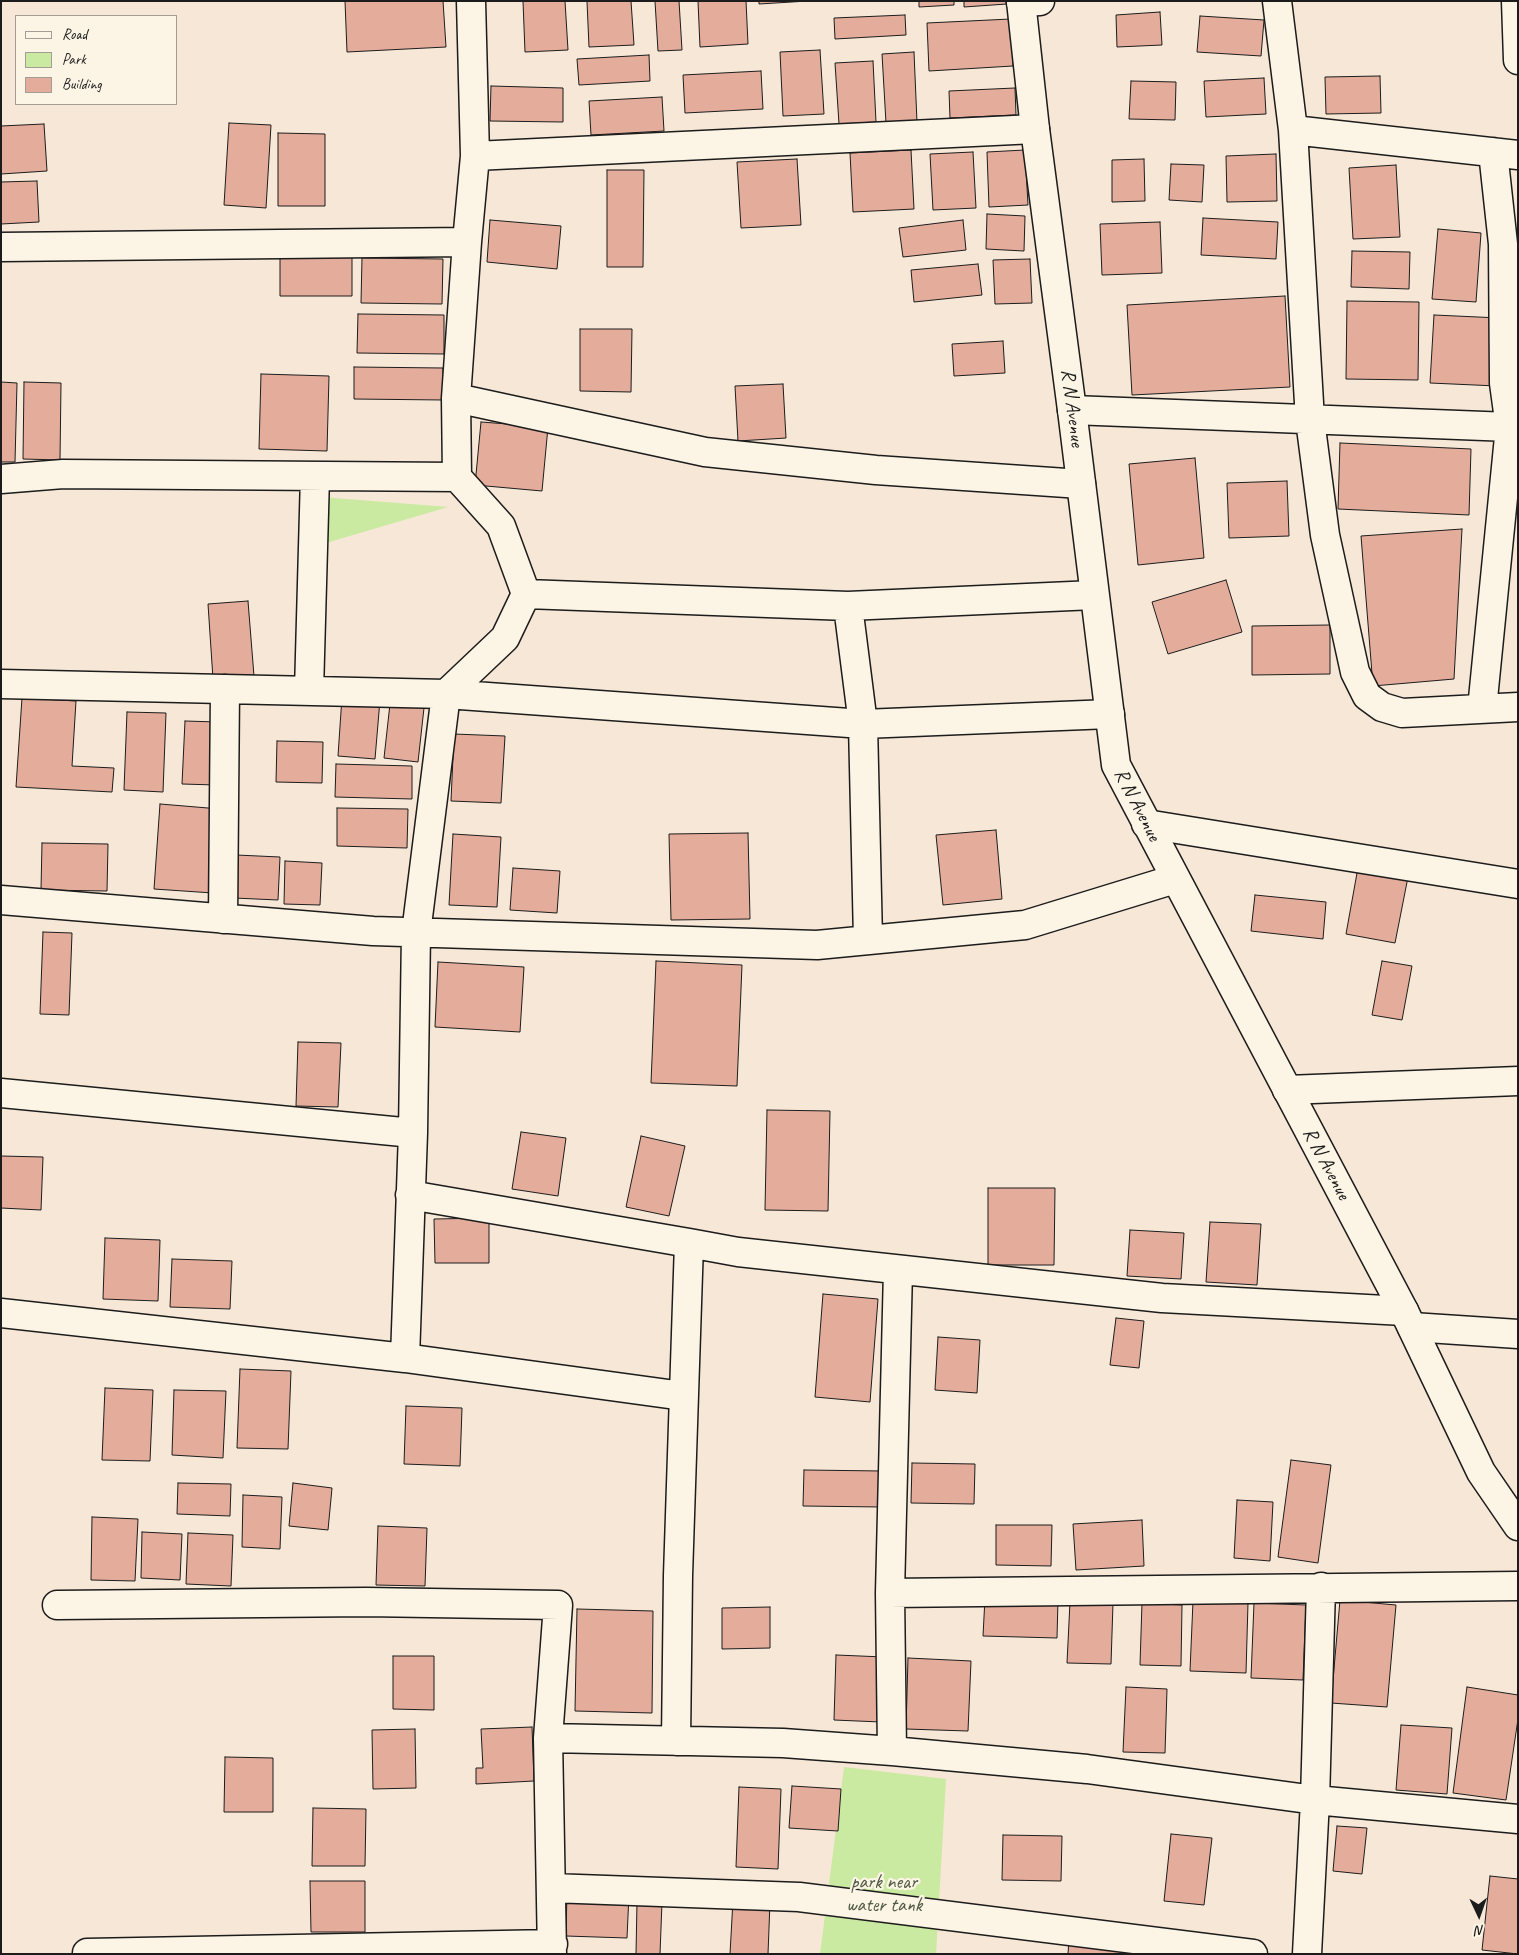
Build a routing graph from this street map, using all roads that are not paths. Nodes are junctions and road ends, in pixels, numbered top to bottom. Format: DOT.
graph roads {
  1 [pos="471,1"];
  2 [pos="1040,1"];
  3 [pos="1277,1"];
  4 [pos="1516,1"];
  5 [pos="1021,2"];
  6 [pos="1518,60"];
  7 [pos="1035,129"];
  8 [pos="1293,130"];
  9 [pos="1506,153"];
  10 [pos="475,156"];
  11 [pos="467,242"];
  12 [pos="1,247"];
  13 [pos="1511,383"];
  14 [pos="456,398"];
  15 [pos="1072,410"];
  16 [pos="1310,420"];
  17 [pos="1510,427"];
  18 [pos="315,476"];
  19 [pos="457,477"];
  20 [pos="1,479"];
  21 [pos="1081,484"];
  22 [pos="526,594"];
  23 [pos="1094,595"];
  24 [pos="848,606"];
  25 [pos="1,684"];
  26 [pos="225,689"];
  27 [pos="309,691"];
  28 [pos="446,694"];
  29 [pos="1518,707"];
  30 [pos="1482,709"];
  31 [pos="1110,714"];
  32 [pos="863,724"];
  33 [pos="1146,824"];
  34 [pos="1175,879"];
  35 [pos="1518,884"];
  36 [pos="1,900"];
  37 [pos="224,919"];
  38 [pos="416,932"];
  39 [pos="868,940"];
  40 [pos="1518,1081"];
  41 [pos="1287,1090"];
  42 [pos="1,1093"];
  43 [pos="413,1133"];
  44 [pos="410,1195"];
  45 [pos="689,1243"];
  46 [pos="898,1270"];
  47 [pos="1,1313"];
  48 [pos="1408,1319"];
  49 [pos="1518,1334"];
  50 [pos="405,1358"];
  51 [pos="684,1396"];
  52 [pos="1518,1526"];
  53 [pos="1518,1586"];
  54 [pos="1321,1587"];
  55 [pos="890,1593"];
  56 [pos="56,1605"];
  57 [pos="548,1738"];
  58 [pos="676,1741"];
  59 [pos="892,1751"];
  60 [pos="1315,1800"];
  61 [pos="1518,1819"];
  62 [pos="551,1888"];
  63 [pos="553,1949"];
  64 [pos="87,1953"];
  65 [pos="1253,1954"];
  66 [pos="1307,1954"];
  1 -- 10 [label="street"];
  2 -- 5 [label="street"];
  3 -- 8 [label="street"];
  4 -- 6 [label="street"];
  5 -- 7 [label="street, R N Avenue"];
  7 -- 10 [label="street"];
  7 -- 15 [label="street, R N Avenue"];
  8 -- 9 [label="street"];
  8 -- 16 [label="street"];
  9 -- 13 [label="street"];
  10 -- 11 [label="street"];
  11 -- 12 [label="street"];
  11 -- 14 [label="street"];
  13 -- 17 [label="street"];
  14 -- 19 [label="street"];
  14 -- 21 [label="street"];
  15 -- 16 [label="street"];
  15 -- 21 [label="street, R N Avenue"];
  16 -- 17 [label="street"];
  16 -- 30 [label="street"];
  17 -- 30 [label="street"];
  18 -- 19 [label="street"];
  18 -- 20 [label="street"];
  18 -- 27 [label="street"];
  19 -- 22 [label="street"];
  21 -- 23 [label="street, R N Avenue"];
  22 -- 24 [label="street"];
  22 -- 28 [label="street"];
  23 -- 24 [label="street"];
  23 -- 31 [label="street, R N Avenue"];
  24 -- 32 [label="street"];
  25 -- 26 [label="street"];
  26 -- 27 [label="street"];
  26 -- 37 [label="street"];
  27 -- 28 [label="street"];
  28 -- 32 [label="street"];
  28 -- 38 [label="street"];
  29 -- 30 [label="street"];
  31 -- 32 [label="street"];
  31 -- 33 [label="street, R N Avenue"];
  32 -- 39 [label="street"];
  33 -- 34 [label="street, R N Avenue"];
  33 -- 35 [label="street"];
  34 -- 39 [label="street"];
  34 -- 41 [label="street, R N Avenue"];
  36 -- 37 [label="street"];
  37 -- 38 [label="street"];
  38 -- 39 [label="street"];
  38 -- 43 [label="street"];
  40 -- 41 [label="street"];
  41 -- 48 [label="street, R N Avenue"];
  42 -- 43 [label="street"];
  43 -- 44 [label="street"];
  44 -- 45 [label="street"];
  44 -- 50 [label="street"];
  45 -- 46 [label="street"];
  45 -- 51 [label="street"];
  46 -- 48 [label="street"];
  46 -- 55 [label="street"];
  47 -- 50 [label="street"];
  48 -- 49 [label="street"];
  48 -- 52 [label="street, R N Avenue"];
  50 -- 51 [label="street"];
  51 -- 58 [label="street"];
  53 -- 54 [label="street"];
  54 -- 55 [label="street"];
  54 -- 60 [label="street"];
  55 -- 59 [label="street"];
  56 -- 57 [label="street"];
  57 -- 58 [label="street"];
  57 -- 62 [label="street"];
  58 -- 59 [label="street"];
  59 -- 60 [label="street"];
  60 -- 61 [label="street"];
  60 -- 66 [label="street"];
  62 -- 63 [label="street"];
  62 -- 65 [label="street"];
  63 -- 64 [label="street"];
}
